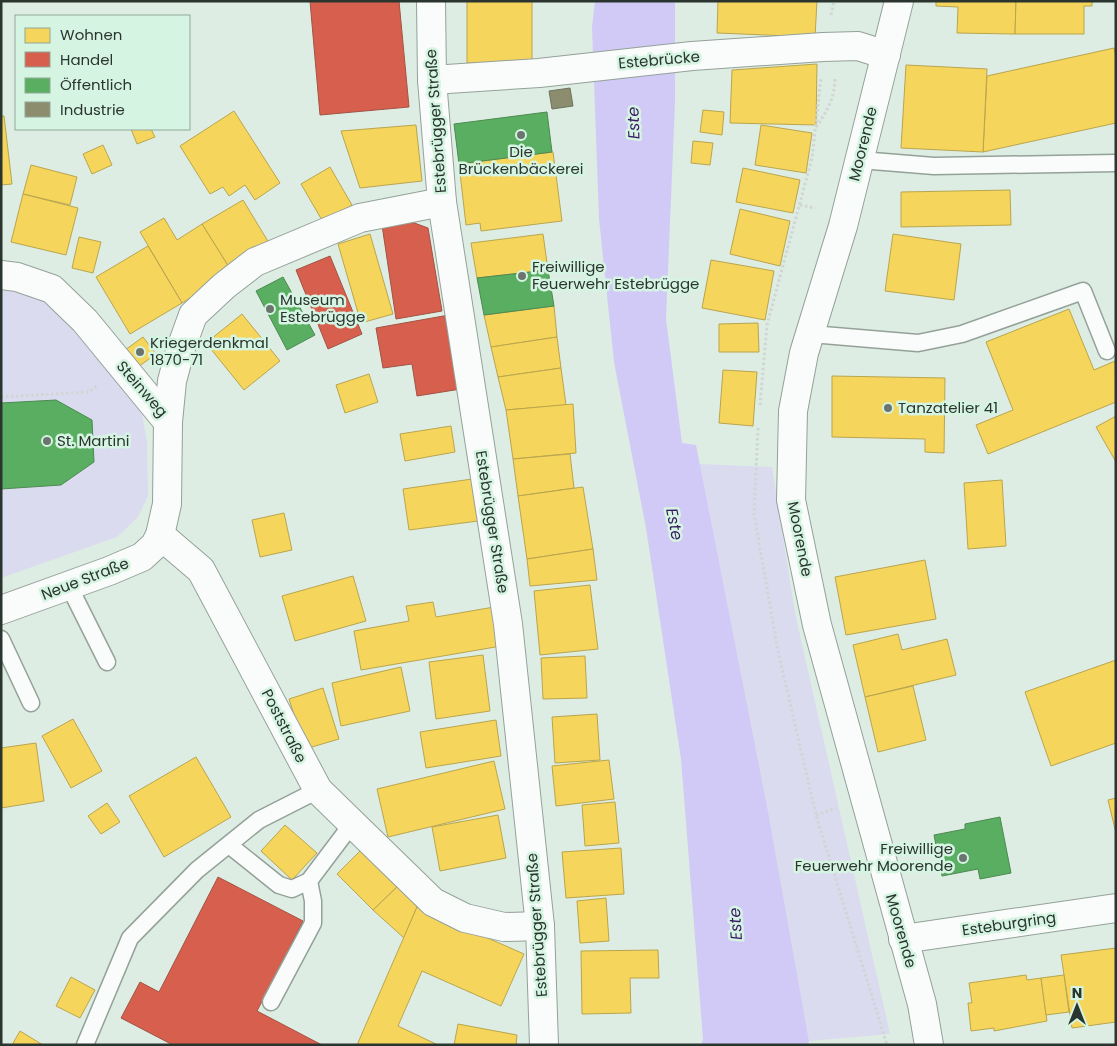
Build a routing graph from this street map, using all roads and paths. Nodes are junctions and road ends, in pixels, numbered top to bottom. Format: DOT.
graph roads {
  1 [pos="431,1"];
  2 [pos="899,1"];
  3 [pos="886,55"];
  4 [pos="835,71"];
  5 [pos="432,80"];
  6 [pos="816,127"];
  7 [pos="860,160"];
  8 [pos="1116,163"];
  9 [pos="442,202"];
  10 [pos="1,275"];
  11 [pos="811,334"];
  12 [pos="1107,351"];
  13 [pos="122,367"];
  14 [pos="1,397"];
  15 [pos="168,422"];
  16 [pos="160,535"];
  17 [pos="69,586"];
  18 [pos="1,610"];
  19 [pos="1,639"];
  20 [pos="107,662"];
  21 [pos="31,703"];
  22 [pos="318,790"];
  23 [pos="352,824"];
  24 [pos="229,845"];
  25 [pos="309,881"];
  26 [pos="1116,908"];
  27 [pos="540,926"];
  28 [pos="903,939"];
  29 [pos="271,1002"];
  30 [pos="84,1045"];
  31 [pos="544,1045"];
  32 [pos="928,1045"];
  1 -- 5 [label="street, Estebrügger Straße"];
  2 -- 3 [label="street, Moorende"];
  3 -- 5 [label="street, Estebrücke"];
  3 -- 7 [label="street, Moorende"];
  4 -- 6 [label="path"];
  5 -- 9 [label="street, Estebrügger Straße"];
  7 -- 8 [label="lane"];
  7 -- 11 [label="street, Moorende"];
  9 -- 15 [label="street, Steinweg"];
  9 -- 27 [label="street, Estebrügger Straße"];
  10 -- 13 [label="street, Steinweg"];
  11 -- 12 [label="lane"];
  11 -- 28 [label="street, Moorende"];
  13 -- 14 [label="path"];
  13 -- 15 [label="street, Steinweg"];
  15 -- 16 [label="street"];
  16 -- 17 [label="street, Neue Straße"];
  16 -- 22 [label="street, Poststraße"];
  17 -- 18 [label="street, Neue Straße"];
  17 -- 20 [label="lane"];
  19 -- 21 [label="lane"];
  22 -- 23 [label="street, Poststraße"];
  22 -- 24 [label="lane"];
  23 -- 25 [label="lane"];
  23 -- 27 [label="street, Poststraße"];
  24 -- 25 [label="lane"];
  24 -- 30 [label="lane"];
  25 -- 29 [label="lane"];
  26 -- 28 [label="street, Esteburgring"];
  27 -- 31 [label="street, Estebrügger Straße"];
  28 -- 32 [label="street, Moorende"];
}
